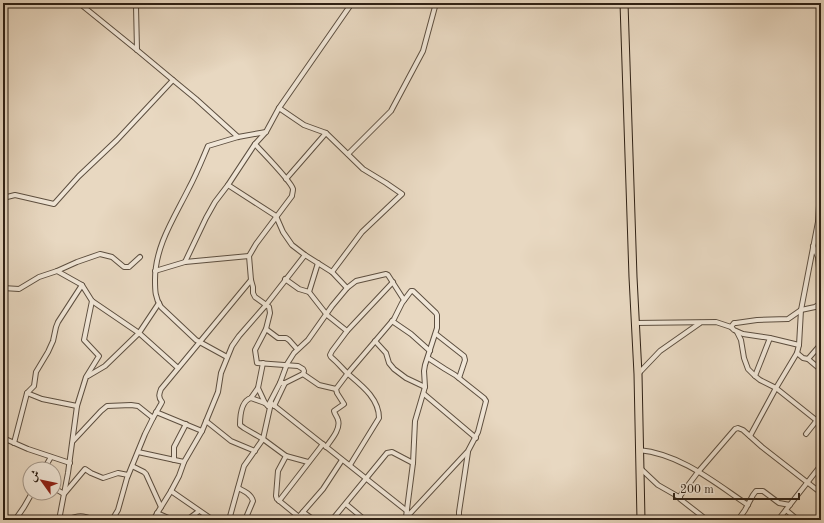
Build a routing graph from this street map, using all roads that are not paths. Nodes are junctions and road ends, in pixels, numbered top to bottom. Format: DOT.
graph roads {
  1 [pos="79,3"];
  2 [pos="137,3"];
  3 [pos="352,3"];
  4 [pos="436,3"];
  5 [pos="624,3"];
  6 [pos="137,50"];
  7 [pos="173,80"];
  8 [pos="279,108"];
  9 [pos="266,132"];
  10 [pos="326,133"];
  11 [pos="238,137"];
  12 [pos="255,144"];
  13 [pos="348,154"];
  14 [pos="821,173"];
  15 [pos="286,179"];
  16 [pos="228,185"];
  17 [pos="3,198"];
  18 [pos="276,216"];
  19 [pos="813,245"];
  20 [pos="305,255"];
  21 [pos="249,256"];
  22 [pos="140,257"];
  23 [pos="185,262"];
  24 [pos="318,263"];
  25 [pos="821,270"];
  26 [pos="57,271"];
  27 [pos="155,271"];
  28 [pos="332,272"];
  29 [pos="285,279"];
  30 [pos="252,280"];
  31 [pos="393,282"];
  32 [pos="82,285"];
  33 [pos="3,288"];
  34 [pos="347,288"];
  35 [pos="310,292"];
  36 [pos="404,300"];
  37 [pos="92,301"];
  38 [pos="821,303"];
  39 [pos="159,304"];
  40 [pos="266,305"];
  41 [pos="801,310"];
  42 [pos="327,315"];
  43 [pos="392,321"];
  44 [pos="635,323"];
  45 [pos="700,323"];
  46 [pos="731,327"];
  47 [pos="266,328"];
  48 [pos="347,331"];
  49 [pos="736,331"];
  50 [pos="139,333"];
  51 [pos="436,334"];
  52 [pos="770,338"];
  53 [pos="375,341"];
  54 [pos="200,342"];
  55 [pos="821,344"];
  56 [pos="799,345"];
  57 [pos="297,349"];
  58 [pos="430,351"];
  59 [pos="797,353"];
  60 [pos="227,357"];
  61 [pos="428,358"];
  62 [pos="808,358"];
  63 [pos="263,363"];
  64 [pos="287,364"];
  65 [pos="178,368"];
  66 [pos="821,370"];
  67 [pos="348,373"];
  68 [pos="303,374"];
  69 [pos="638,374"];
  70 [pos="755,376"];
  71 [pos="86,378"];
  72 [pos="460,378"];
  73 [pos="283,383"];
  74 [pos="425,387"];
  75 [pos="258,388"];
  76 [pos="776,388"];
  77 [pos="336,389"];
  78 [pos="27,393"];
  79 [pos="424,394"];
  80 [pos="251,398"];
  81 [pos="270,404"];
  82 [pos="77,406"];
  83 [pos="156,412"];
  84 [pos="821,415"];
  85 [pos="153,418"];
  86 [pos="816,420"];
  87 [pos="206,421"];
  88 [pos="186,424"];
  89 [pos="821,424"];
  90 [pos="202,430"];
  91 [pos="806,434"];
  92 [pos="750,436"];
  93 [pos="3,438"];
  94 [pos="476,438"];
  95 [pos="263,439"];
  96 [pos="73,441"];
  97 [pos="14,443"];
  98 [pos="324,445"];
  99 [pos="639,450"];
  100 [pos="255,451"];
  101 [pos="468,451"];
  102 [pos="138,452"];
  103 [pos="286,456"];
  104 [pos="51,457"];
  105 [pos="174,460"];
  106 [pos="342,460"];
  107 [pos="49,461"];
  108 [pos="184,462"];
  109 [pos="308,462"];
  110 [pos="70,463"];
  111 [pos="413,463"];
  112 [pos="132,466"];
  113 [pos="350,466"];
  114 [pos="821,466"];
  115 [pos="640,468"];
  116 [pos="698,472"];
  117 [pos="128,475"];
  118 [pos="366,478"];
  119 [pos="808,483"];
  120 [pos="238,488"];
  121 [pos="171,491"];
  122 [pos="821,493"];
  123 [pos="64,494"];
  124 [pos="679,497"];
  125 [pos="279,500"];
  126 [pos="27,501"];
  127 [pos="346,504"];
  128 [pos="748,505"];
  129 [pos="790,505"];
  130 [pos="161,506"];
  131 [pos="198,510"];
  132 [pos="786,510"];
  133 [pos="407,511"];
  134 [pos="303,512"];
  135 [pos="157,513"];
  136 [pos="298,519"];
  137 [pos="405,519"];
  138 [pos="15,520"];
  139 [pos="59,520"];
  140 [pos="66,520"];
  141 [pos="95,520"];
  142 [pos="112,520"];
  143 [pos="152,520"];
  144 [pos="173,520"];
  145 [pos="187,520"];
  146 [pos="213,520"];
  147 [pos="229,520"];
  148 [pos="245,520"];
  149 [pos="314,520"];
  150 [pos="332,520"];
  151 [pos="365,520"];
  152 [pos="459,520"];
  153 [pos="641,520"];
  154 [pos="707,520"];
  155 [pos="738,520"];
  156 [pos="778,520"];
  157 [pos="798,520"];
  1 -- 6 [label="street"];
  2 -- 6 [label="street"];
  3 -- 8 [label="street"];
  4 -- 13 [label="street"];
  5 -- 44 [label="highway"];
  6 -- 7 [label="street"];
  7 -- 11 [label="street"];
  7 -- 17 [label="street"];
  8 -- 9 [label="street"];
  8 -- 10 [label="street"];
  9 -- 11 [label="street"];
  9 -- 12 [label="street"];
  10 -- 13 [label="street"];
  10 -- 15 [label="street"];
  11 -- 27 [label="street"];
  12 -- 15 [label="street"];
  12 -- 16 [label="street"];
  13 -- 28 [label="street"];
  14 -- 19 [label="street"];
  15 -- 18 [label="street"];
  16 -- 18 [label="street"];
  16 -- 23 [label="street"];
  18 -- 20 [label="street"];
  18 -- 21 [label="street"];
  19 -- 25 [label="street"];
  19 -- 41 [label="street"];
  20 -- 24 [label="street"];
  20 -- 29 [label="street"];
  21 -- 23 [label="street"];
  21 -- 30 [label="street"];
  22 -- 26 [label="street"];
  23 -- 27 [label="street"];
  24 -- 28 [label="street"];
  24 -- 35 [label="street"];
  26 -- 32 [label="street"];
  26 -- 33 [label="street"];
  27 -- 39 [label="street"];
  28 -- 34 [label="street"];
  29 -- 35 [label="street"];
  29 -- 40 [label="street"];
  30 -- 40 [label="street"];
  30 -- 54 [label="street"];
  31 -- 34 [label="street"];
  31 -- 36 [label="street"];
  31 -- 48 [label="street"];
  32 -- 37 [label="street"];
  32 -- 78 [label="street"];
  34 -- 42 [label="street"];
  35 -- 42 [label="street"];
  36 -- 43 [label="street"];
  36 -- 51 [label="street"];
  37 -- 50 [label="street"];
  37 -- 71 [label="street"];
  38 -- 41 [label="street"];
  39 -- 50 [label="street"];
  39 -- 54 [label="street"];
  40 -- 47 [label="street"];
  40 -- 60 [label="street"];
  41 -- 46 [label="street"];
  41 -- 56 [label="street"];
  42 -- 48 [label="street"];
  42 -- 57 [label="street"];
  43 -- 53 [label="street"];
  43 -- 58 [label="street"];
  44 -- 45 [label="street"];
  44 -- 69 [label="highway"];
  45 -- 46 [label="street"];
  45 -- 69 [label="street"];
  46 -- 49 [label="street"];
  47 -- 57 [label="street"];
  47 -- 63 [label="street"];
  48 -- 67 [label="street"];
  49 -- 52 [label="street"];
  49 -- 70 [label="street"];
  50 -- 65 [label="street"];
  50 -- 71 [label="street"];
  51 -- 58 [label="street"];
  51 -- 72 [label="street"];
  52 -- 56 [label="street"];
  52 -- 70 [label="street"];
  53 -- 67 [label="street"];
  53 -- 74 [label="street"];
  54 -- 60 [label="street"];
  54 -- 65 [label="street"];
  55 -- 62 [label="street"];
  56 -- 59 [label="street"];
  57 -- 64 [label="street"];
  58 -- 61 [label="street"];
  59 -- 62 [label="street"];
  59 -- 76 [label="street"];
  60 -- 87 [label="street"];
  61 -- 72 [label="street"];
  61 -- 74 [label="street"];
  62 -- 66 [label="street"];
  63 -- 64 [label="street"];
  63 -- 75 [label="street"];
  64 -- 68 [label="street"];
  64 -- 73 [label="street"];
  65 -- 83 [label="street"];
  67 -- 77 [label="street"];
  67 -- 113 [label="street"];
  68 -- 73 [label="street"];
  68 -- 77 [label="street"];
  69 -- 99 [label="highway"];
  70 -- 76 [label="street"];
  71 -- 82 [label="street"];
  72 -- 94 [label="street"];
  73 -- 81 [label="street"];
  74 -- 79 [label="street"];
  75 -- 80 [label="street"];
  75 -- 81 [label="street"];
  76 -- 86 [label="street"];
  76 -- 92 [label="street"];
  77 -- 98 [label="street"];
  78 -- 82 [label="street"];
  78 -- 97 [label="street"];
  79 -- 94 [label="street"];
  79 -- 111 [label="street"];
  80 -- 81 [label="street"];
  80 -- 95 [label="street"];
  81 -- 95 [label="street"];
  81 -- 98 [label="street"];
  82 -- 96 [label="street"];
  83 -- 85 [label="street"];
  83 -- 88 [label="street"];
  84 -- 86 [label="street"];
  85 -- 96 [label="street"];
  85 -- 102 [label="street"];
  86 -- 89 [label="street"];
  86 -- 91 [label="street"];
  87 -- 90 [label="street"];
  87 -- 100 [label="street"];
  88 -- 90 [label="street"];
  88 -- 105 [label="street"];
  90 -- 108 [label="street"];
  92 -- 116 [label="street"];
  92 -- 119 [label="street"];
  93 -- 97 [label="street"];
  94 -- 101 [label="street"];
  95 -- 100 [label="street"];
  95 -- 103 [label="street"];
  96 -- 110 [label="street"];
  97 -- 104 [label="street"];
  98 -- 106 [label="street"];
  98 -- 109 [label="street"];
  99 -- 115 [label="highway"];
  99 -- 116 [label="street"];
  100 -- 120 [label="street"];
  101 -- 137 [label="street"];
  101 -- 152 [label="street"];
  102 -- 105 [label="street"];
  102 -- 112 [label="street"];
  103 -- 109 [label="street"];
  103 -- 125 [label="street"];
  104 -- 107 [label="street"];
  104 -- 110 [label="street"];
  105 -- 108 [label="street"];
  106 -- 113 [label="street"];
  106 -- 134 [label="street"];
  108 -- 121 [label="street"];
  109 -- 125 [label="street"];
  110 -- 123 [label="street"];
  111 -- 118 [label="street"];
  111 -- 133 [label="street"];
  112 -- 117 [label="street"];
  112 -- 130 [label="street"];
  113 -- 118 [label="street"];
  114 -- 119 [label="street"];
  115 -- 124 [label="street"];
  115 -- 153 [label="highway"];
  116 -- 124 [label="street"];
  116 -- 128 [label="street"];
  117 -- 123 [label="street"];
  117 -- 142 [label="street"];
  118 -- 127 [label="street"];
  118 -- 133 [label="street"];
  119 -- 122 [label="street"];
  119 -- 129 [label="street"];
  120 -- 147 [label="street"];
  120 -- 148 [label="street"];
  121 -- 130 [label="street"];
  121 -- 131 [label="street"];
  123 -- 139 [label="street"];
  124 -- 154 [label="street"];
  125 -- 136 [label="street"];
  126 -- 138 [label="street"];
  127 -- 150 [label="street"];
  127 -- 151 [label="street"];
  128 -- 129 [label="street"];
  128 -- 155 [label="street"];
  129 -- 132 [label="street"];
  130 -- 135 [label="street"];
  131 -- 145 [label="street"];
  131 -- 146 [label="street"];
  132 -- 156 [label="street"];
  132 -- 157 [label="street"];
  133 -- 137 [label="street"];
  134 -- 136 [label="street"];
  134 -- 149 [label="street"];
  135 -- 143 [label="street"];
  135 -- 144 [label="street"];
  140 -- 141 [label="street"];
}
